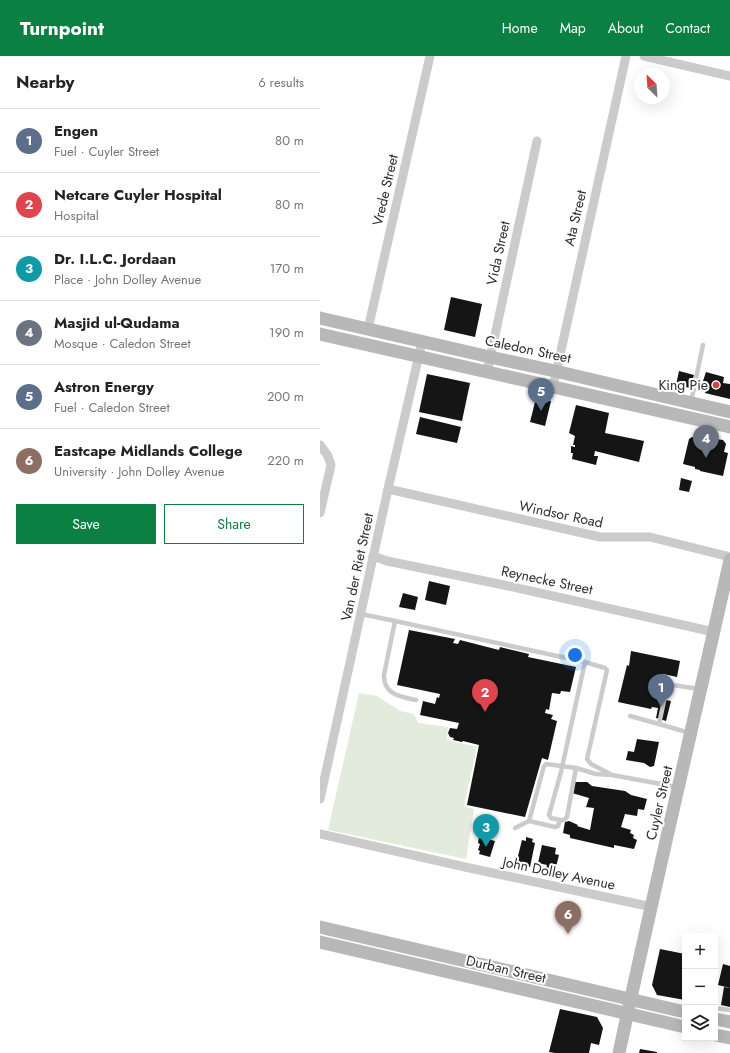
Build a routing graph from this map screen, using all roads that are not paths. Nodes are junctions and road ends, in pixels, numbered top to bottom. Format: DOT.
graph roads {
  1 [pos="430,56"];
  2 [pos="626,56"];
  3 [pos="644,56"];
  4 [pos="730,76"];
  5 [pos="537,141"];
  6 [pos="320,318"];
  7 [pos="368,329"];
  8 [pos="320,334"];
  9 [pos="422,342"];
  10 [pos="703,345"];
  11 [pos="417,356"];
  12 [pos="490,357"];
  13 [pos="555,371"];
  14 [pos="487,372"];
  15 [pos="553,387"];
  16 [pos="691,403"];
  17 [pos="730,412"];
  18 [pos="730,427"];
  19 [pos="320,445"];
  20 [pos="388,489"];
  21 [pos="320,513"];
  22 [pos="373,556"];
  23 [pos="730,557"];
  24 [pos="730,560"];
  25 [pos="361,614"];
  26 [pos="395,621"];
  27 [pos="714,632"];
  28 [pos="585,662"];
  29 [pos="701,689"];
  30 [pos="416,700"];
  31 [pos="630,716"];
  32 [pos="659,724"];
  33 [pos="691,733"];
  34 [pos="562,766"];
  35 [pos="576,768"];
  36 [pos="612,775"];
  37 [pos="679,788"];
  38 [pos="320,799"];
  39 [pos="560,820"];
  40 [pos="529,821"];
  41 [pos="515,828"];
  42 [pos="320,834"];
  43 [pos="652,907"];
  44 [pos="320,927"];
  45 [pos="320,942"];
  46 [pos="629,1000"];
  47 [pos="718,1008"];
  48 [pos="730,1010"];
  49 [pos="682,1011"];
  50 [pos="627,1013"];
  51 [pos="718,1020"];
  52 [pos="730,1022"];
  53 [pos="682,1026"];
  54 [pos="718,1035"];
  55 [pos="730,1038"];
  56 [pos="619,1053"];
  1 -- 7 [label="street, Vrede Street"];
  2 -- 13 [label="street, Ata Street"];
  3 -- 4 [label="street"];
  5 -- 12 [label="street, Vida Street"];
  6 -- 7 [label="main road, Caledon Street"];
  7 -- 9 [label="main road, Caledon Street"];
  8 -- 11 [label="main road"];
  9 -- 11 [label="street, Van der Riet Street"];
  9 -- 12 [label="main road, Caledon Street"];
  10 -- 16 [label="lane"];
  11 -- 14 [label="main road"];
  11 -- 20 [label="street, Van der Riet Street"];
  12 -- 13 [label="main road, Caledon Street"];
  12 -- 14 [label="street, Vida Street"];
  13 -- 15 [label="street, Ata Street"];
  13 -- 16 [label="main road, Caledon Street"];
  14 -- 15 [label="main road"];
  15 -- 18 [label="main road"];
  16 -- 17 [label="main road, Caledon Street"];
  19 -- 21 [label="street"];
  20 -- 22 [label="street, Van der Riet Street"];
  20 -- 23 [label="street, Windsor Road"];
  22 -- 25 [label="street, Van der Riet Street"];
  22 -- 27 [label="street, Reynecke Street"];
  24 -- 27 [label="main road, Cuyler Street"];
  25 -- 26 [label="lane"];
  25 -- 38 [label="street, Van der Riet Street"];
  26 -- 28 [label="lane"];
  26 -- 30 [label="lane"];
  27 -- 29 [label="main road, Cuyler Street"];
  28 -- 34 [label="lane"];
  28 -- 36 [label="lane"];
  29 -- 32 [label="lane"];
  29 -- 33 [label="main road, Cuyler Street"];
  31 -- 32 [label="lane"];
  32 -- 33 [label="lane"];
  33 -- 37 [label="main road, Cuyler Street"];
  34 -- 35 [label="lane"];
  34 -- 39 [label="lane"];
  34 -- 40 [label="lane"];
  35 -- 36 [label="lane"];
  35 -- 39 [label="lane"];
  36 -- 37 [label="lane"];
  37 -- 43 [label="main road, Cuyler Street"];
  39 -- 40 [label="lane"];
  40 -- 41 [label="lane"];
  42 -- 43 [label="street, John Dolley Avenue"];
  43 -- 46 [label="main road, Cuyler Street"];
  44 -- 46 [label="main road, Durban Street"];
  45 -- 50 [label="main road, Durban Street"];
  46 -- 49 [label="main road, Durban Street"];
  46 -- 50 [label="main road, Cuyler Street"];
  47 -- 48 [label="lane"];
  50 -- 53 [label="main road, Durban Street"];
  50 -- 56 [label="main road, Cuyler Street"];
  51 -- 52 [label="main road"];
  54 -- 55 [label="main road"];
}
